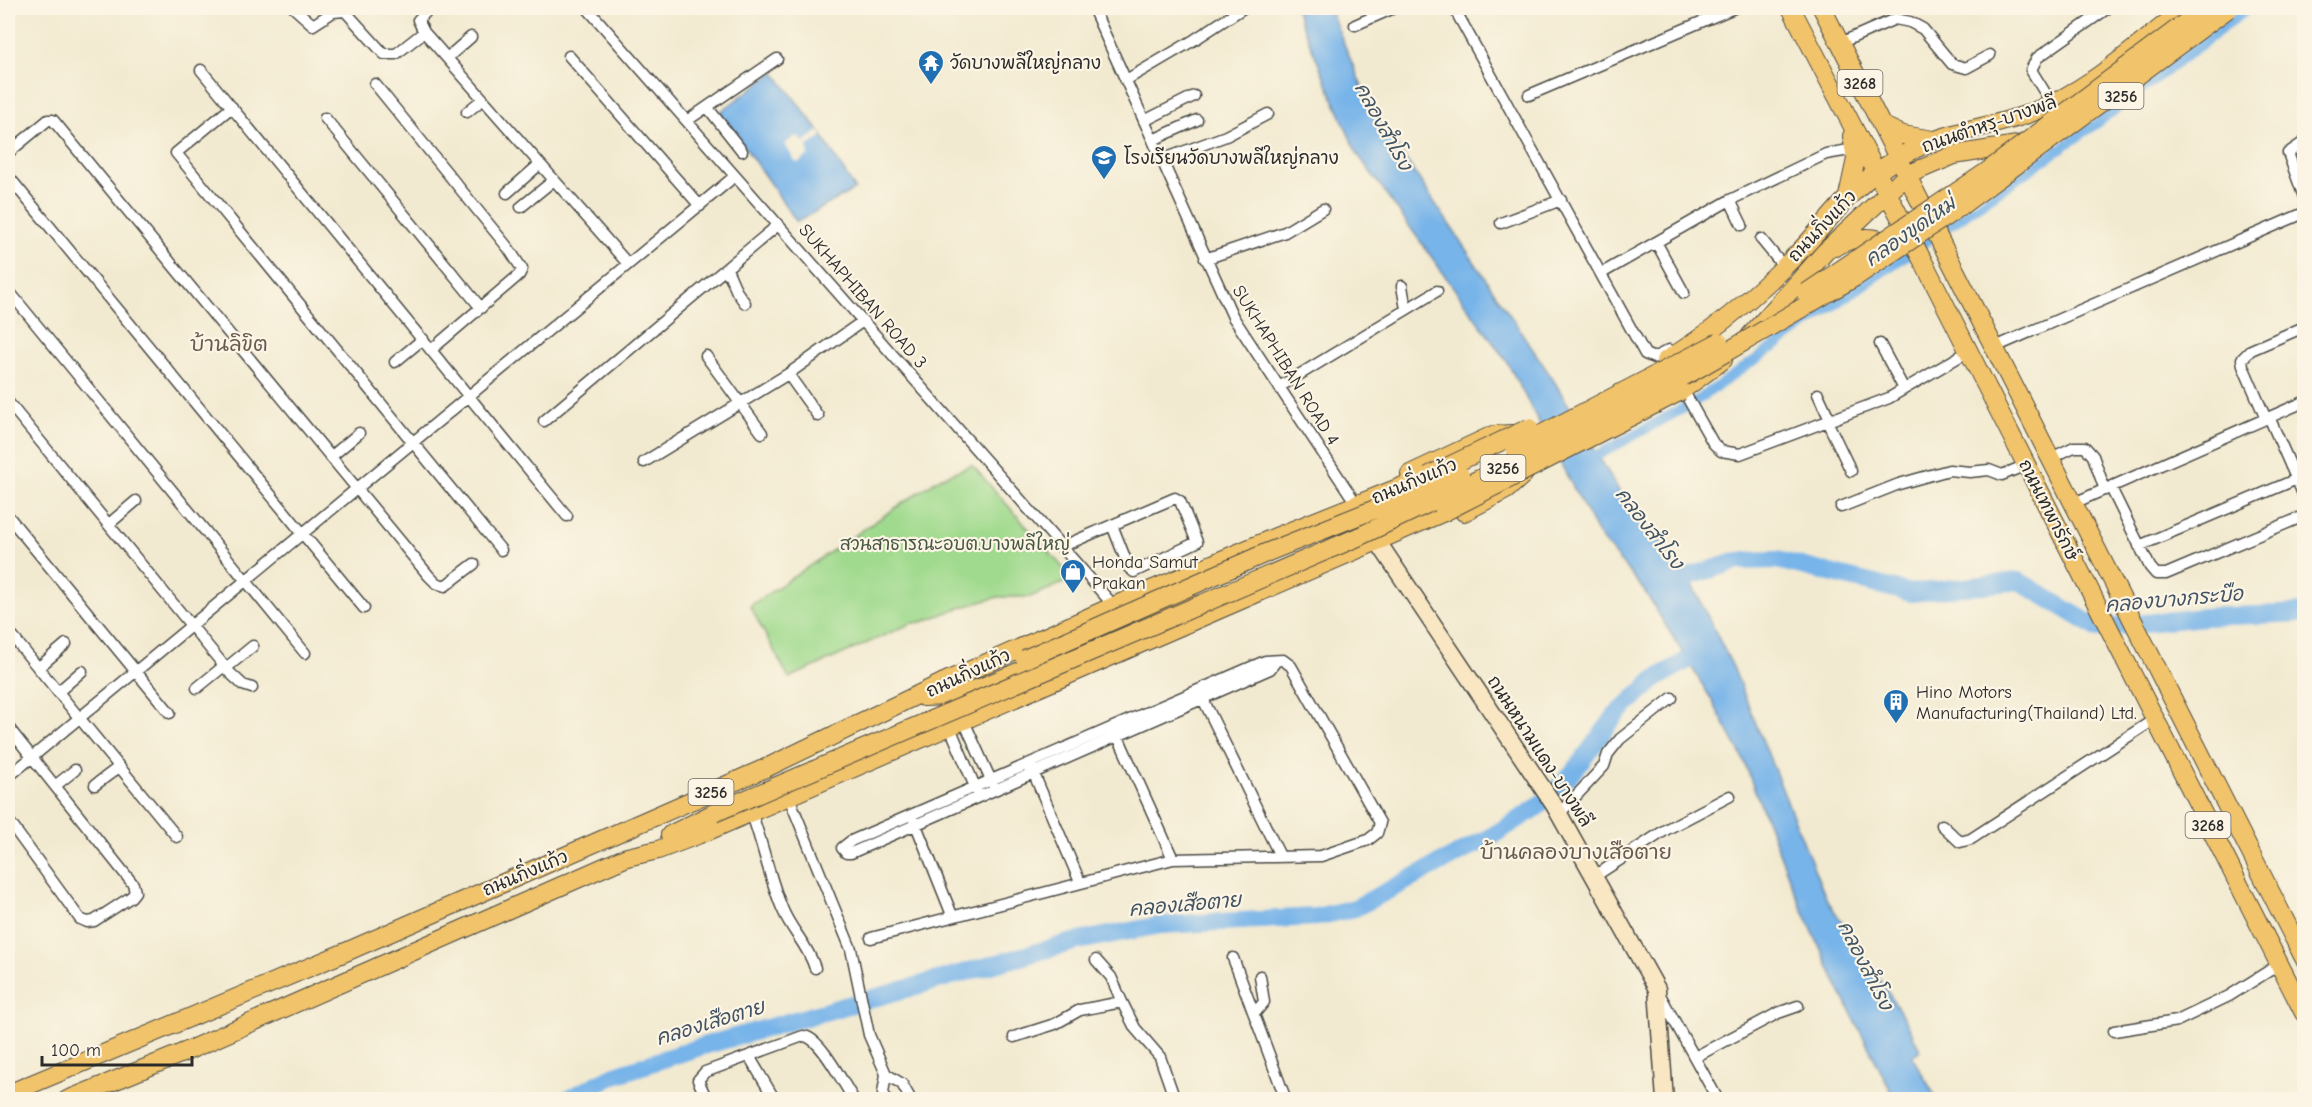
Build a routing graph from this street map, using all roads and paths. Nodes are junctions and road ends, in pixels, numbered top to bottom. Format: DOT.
graph roads {
  1 [pos="294,8"];
  2 [pos="430,8"];
  3 [pos="587,8"];
  4 [pos="1093,8"];
  5 [pos="1243,8"];
  6 [pos="1394,8"];
  7 [pos="1454,8"];
  8 [pos="1734,8"];
  9 [pos="1791,8"];
  10 [pos="1822,8"];
  11 [pos="2108,8"];
  12 [pos="2186,8"];
  13 [pos="2205,8"];
  14 [pos="2229,8"];
  15 [pos="2242,8"];
  16 [pos="2168,13"];
  17 [pos="1355,25"];
  18 [pos="424,32"];
  19 [pos="471,37"];
  20 [pos="1840,44"];
  21 [pos="1990,55"];
  22 [pos="569,56"];
  23 [pos="447,58"];
  24 [pos="777,59"];
  25 [pos="201,70"];
  26 [pos="1126,80"];
  27 [pos="375,84"];
  28 [pos="1529,95"];
  29 [pos="1194,96"];
  30 [pos="483,99"];
  31 [pos="2052,104"];
  32 [pos="232,106"];
  33 [pos="708,108"];
  34 [pos="467,112"];
  35 [pos="1268,114"];
  36 [pos="1847,114"];
  37 [pos="325,118"];
  38 [pos="688,120"];
  39 [pos="1197,120"];
  40 [pos="1144,121"];
  41 [pos="1881,125"];
  42 [pos="1152,140"];
  43 [pos="1933,140"];
  44 [pos="2304,142"];
  45 [pos="1855,149"];
  46 [pos="742,152"];
  47 [pos="8,153"];
  48 [pos="1899,159"];
  49 [pos="1161,160"];
  50 [pos="1934,162"];
  51 [pos="540,164"];
  52 [pos="1876,172"];
  53 [pos="1907,175"];
  54 [pos="8,176"];
  55 [pos="735,176"];
  56 [pos="554,180"];
  57 [pos="507,193"];
  58 [pos="1917,195"];
  59 [pos="1848,196"];
  60 [pos="2304,197"];
  61 [pos="1890,198"];
  62 [pos="1730,200"];
  63 [pos="1561,201"];
  64 [pos="700,206"];
  65 [pos="521,207"];
  66 [pos="1323,209"];
  67 [pos="2304,213"];
  68 [pos="1501,223"];
  69 [pos="778,225"];
  70 [pos="1742,225"];
  71 [pos="1761,239"];
  72 [pos="1656,242"];
  73 [pos="1825,252"];
  74 [pos="1205,259"];
  75 [pos="628,264"];
  76 [pos="1784,267"];
  77 [pos="727,269"];
  78 [pos="1928,271"];
  79 [pos="1602,273"];
  80 [pos="1402,286"];
  81 [pos="8,290"];
  82 [pos="1437,291"];
  83 [pos="1683,293"];
  84 [pos="745,303"];
  85 [pos="481,308"];
  86 [pos="1406,309"];
  87 [pos="1735,312"];
  88 [pos="863,321"];
  89 [pos="2304,327"];
  90 [pos="423,339"];
  91 [pos="1880,344"];
  92 [pos="1995,347"];
  93 [pos="431,350"];
  94 [pos="1969,351"];
  95 [pos="706,356"];
  96 [pos="395,362"];
  97 [pos="788,374"];
  98 [pos="1278,387"];
  99 [pos="1904,389"];
  100 [pos="1684,394"];
  101 [pos="1818,394"];
  102 [pos="469,397"];
  103 [pos="8,402"];
  104 [pos="739,402"];
  105 [pos="2304,402"];
  106 [pos="818,416"];
  107 [pos="2267,418"];
  108 [pos="544,420"];
  109 [pos="1829,420"];
  110 [pos="359,433"];
  111 [pos="762,433"];
  112 [pos="412,443"];
  113 [pos="332,456"];
  114 [pos="2051,458"];
  115 [pos="644,462"];
  116 [pos="2026,465"];
  117 [pos="1851,471"];
  118 [pos="2297,479"];
  119 [pos="1419,480"];
  120 [pos="358,488"];
  121 [pos="2108,489"];
  122 [pos="2304,496"];
  123 [pos="136,501"];
  124 [pos="1365,502"];
  125 [pos="2074,503"];
  126 [pos="1841,507"];
  127 [pos="8,516"];
  128 [pos="567,516"];
  129 [pos="2304,516"];
  130 [pos="109,524"];
  131 [pos="1112,525"];
  132 [pos="1365,525"];
  133 [pos="303,534"];
  134 [pos="1396,534"];
  135 [pos="1379,542"];
  136 [pos="2139,546"];
  137 [pos="1061,547"];
  138 [pos="501,550"];
  139 [pos="474,564"];
  140 [pos="247,580"];
  141 [pos="1114,606"];
  142 [pos="364,608"];
  143 [pos="192,626"];
  144 [pos="8,631"];
  145 [pos="66,644"];
  146 [pos="253,646"];
  147 [pos="305,654"];
  148 [pos="225,667"];
  149 [pos="38,668"];
  150 [pos="82,671"];
  151 [pos="136,672"];
  152 [pos="197,688"];
  153 [pos="252,688"];
  154 [pos="58,692"];
  155 [pos="1201,694"];
  156 [pos="917,696"];
  157 [pos="940,696"];
  158 [pos="1672,698"];
  159 [pos="170,713"];
  160 [pos="80,719"];
  161 [pos="2155,719"];
  162 [pos="956,722"];
  163 [pos="8,727"];
  164 [pos="1116,732"];
  165 [pos="32,758"];
  166 [pos="981,761"];
  167 [pos="119,767"];
  168 [pos="968,767"];
  169 [pos="1032,769"];
  170 [pos="75,770"];
  171 [pos="8,777"];
  172 [pos="95,785"];
  173 [pos="993,785"];
  174 [pos="55,786"];
  175 [pos="977,792"];
  176 [pos="788,795"];
  177 [pos="1730,796"];
  178 [pos="1557,809"];
  179 [pos="751,812"];
  180 [pos="914,819"];
  181 [pos="8,820"];
  182 [pos="1942,825"];
  183 [pos="177,837"];
  184 [pos="637,853"];
  185 [pos="1280,856"];
  186 [pos="1173,859"];
  187 [pos="2259,867"];
  188 [pos="1594,876"];
  189 [pos="2236,879"];
  190 [pos="1080,882"];
  191 [pos="952,915"];
  192 [pos="871,938"];
  193 [pos="1233,958"];
  194 [pos="2304,958"];
  195 [pos="1096,960"];
  196 [pos="2280,964"];
  197 [pos="815,968"];
  198 [pos="1260,976"];
  199 [pos="1657,989"];
  200 [pos="1122,1002"];
  201 [pos="1798,1006"];
  202 [pos="2304,1013"];
  203 [pos="1254,1014"];
  204 [pos="2114,1031"];
  205 [pos="1014,1037"];
  206 [pos="749,1056"];
  207 [pos="1695,1057"];
  208 [pos="886,1074"];
  209 [pos="8,1094"];
  210 [pos="67,1100"];
  211 [pos="707,1100"];
  212 [pos="775,1100"];
  213 [pos="854,1100"];
  214 [pos="887,1100"];
  215 [pos="911,1100"];
  216 [pos="1174,1100"];
  217 [pos="1286,1100"];
  218 [pos="1665,1100"];
  219 [pos="1718,1100"];
  1 -- 18 [label="street"];
  2 -- 18 [label="street"];
  3 -- 38 [label="street, SUKHAPHIBAN ROAD 3"];
  4 -- 26 [label="street, SUKHAPHIBAN ROAD 4"];
  5 -- 26 [label="street"];
  6 -- 17 [label="street"];
  7 -- 63 [label="street"];
  8 -- 28 [label="street"];
  9 -- 36 [label="main road, ถนนเทพารักษ์ / 3268"];
  10 -- 20 [label="main road, ถนนเทพารักษ์ / 3268"];
  11 -- 31 [label="street"];
  12 -- 16 [label="main road, ถนนตำหรุ-บางพลี / 3256"];
  13 -- 157 [label="main road, 3256, bridge"];
  14 -- 184 [label="main road, 3256, bridge"];
  15 -- 50 [label="main road, ถนนตำหรุ-บางพลี / 3256, bridge"];
  16 -- 31 [label="main road, ถนนตำหรุ-บางพลี / 3256"];
  18 -- 23 [label="street"];
  19 -- 23 [label="street"];
  20 -- 21 [label="street"];
  20 -- 41 [label="main road, ถนนเทพารักษ์ / 3268"];
  22 -- 64 [label="street"];
  23 -- 30 [label="street"];
  24 -- 33 [label="street"];
  25 -- 32 [label="street"];
  26 -- 40 [label="street, SUKHAPHIBAN ROAD 4"];
  27 -- 85 [label="street"];
  29 -- 40 [label="street"];
  30 -- 34 [label="street"];
  30 -- 51 [label="street"];
  31 -- 43 [label="main road, ถนนตำหรุ-บางพลี / 3256"];
  32 -- 90 [label="street"];
  32 -- 112 [label="street"];
  33 -- 38 [label="street"];
  33 -- 46 [label="street"];
  35 -- 49 [label="street"];
  36 -- 45 [label="main road"];
  36 -- 52 [label="main road, ถนนเทพารักษ์ / 3268"];
  37 -- 85 [label="street"];
  38 -- 55 [label="street, SUKHAPHIBAN ROAD 3"];
  39 -- 42 [label="street"];
  40 -- 42 [label="street, SUKHAPHIBAN ROAD 4"];
  41 -- 43 [label="main road"];
  41 -- 48 [label="main road, ถนนเทพารักษ์ / 3268"];
  42 -- 49 [label="street, SUKHAPHIBAN ROAD 4"];
  43 -- 48 [label="main road, ถนนตำหรุ-บางพลี / 3256"];
  44 -- 60 [label="street"];
  45 -- 59 [label="main road"];
  45 -- 62 [label="street"];
  47 -- 113 [label="street"];
  48 -- 52 [label="main road, ถนนตำหรุ-บางพลี / 3256"];
  48 -- 53 [label="main road, ถนนเทพารักษ์ / 3268"];
  49 -- 74 [label="street, SUKHAPHIBAN ROAD 4"];
  50 -- 53 [label="main road, ถนนตำหรุ-บางพลี / 3256"];
  50 -- 58 [label="main road"];
  51 -- 56 [label="street"];
  51 -- 57 [label="street"];
  52 -- 59 [label="main road, ถนนกิ่งแก้ว / 3256"];
  52 -- 61 [label="main road, ถนนเทพารักษ์ / 3268"];
  53 -- 58 [label="main road, ถนนเทพารักษ์ / 3268"];
  53 -- 61 [label="main road, ถนนตำหรุ-บางพลี / 3256"];
  54 -- 133 [label="street"];
  55 -- 64 [label="street"];
  55 -- 69 [label="street, SUKHAPHIBAN ROAD 3"];
  56 -- 65 [label="street"];
  56 -- 75 [label="street"];
  58 -- 92 [label="main road, ถนนเทพารักษ์ / 3268, bridge"];
  59 -- 76 [label="main road, ถนนกิ่งแก้ว / 3256"];
  61 -- 73 [label="main road, ถนนกิ่งแก้ว / 3256"];
  61 -- 78 [label="main road, ถนนเทพารักษ์ / 3268, bridge"];
  62 -- 70 [label="street"];
  62 -- 72 [label="street"];
  63 -- 68 [label="street"];
  63 -- 79 [label="street"];
  64 -- 75 [label="street"];
  66 -- 74 [label="street"];
  67 -- 92 [label="street"];
  69 -- 77 [label="street"];
  69 -- 88 [label="street, SUKHAPHIBAN ROAD 3"];
  71 -- 76 [label="street"];
  72 -- 79 [label="street"];
  72 -- 83 [label="street"];
  73 -- 78 [label="main road"];
  73 -- 100 [label="main road, ถนนกิ่งแก้ว / 3256"];
  74 -- 98 [label="street, SUKHAPHIBAN ROAD 4"];
  75 -- 102 [label="street"];
  76 -- 87 [label="main road, ถนนกิ่งแก้ว / 3256"];
  77 -- 84 [label="street"];
  77 -- 108 [label="street"];
  78 -- 94 [label="main road, ถนนเทพารักษ์ / 3268"];
  79 -- 87 [label="street"];
  80 -- 86 [label="street"];
  81 -- 140 [label="street"];
  82 -- 86 [label="street"];
  85 -- 93 [label="street"];
  86 -- 98 [label="street"];
  87 -- 119 [label="main road, ถนนกิ่งแก้ว / 3256, bridge"];
  88 -- 97 [label="street"];
  88 -- 137 [label="street, SUKHAPHIBAN ROAD 3"];
  89 -- 107 [label="street"];
  90 -- 93 [label="street"];
  90 -- 96 [label="street"];
  91 -- 99 [label="street"];
  92 -- 114 [label="main road, ถนนเทพารักษ์ / 3268"];
  93 -- 102 [label="street"];
  94 -- 99 [label="street"];
  94 -- 116 [label="main road, ถนนเทพารักษ์ / 3268"];
  95 -- 104 [label="street"];
  97 -- 104 [label="street"];
  97 -- 106 [label="street"];
  98 -- 124 [label="street, SUKHAPHIBAN ROAD 4"];
  99 -- 109 [label="street"];
  100 -- 109 [label="street"];
  100 -- 134 [label="main road, ถนนกิ่งแก้ว / 3256, bridge"];
  101 -- 109 [label="street"];
  102 -- 112 [label="street"];
  102 -- 128 [label="street"];
  103 -- 130 [label="street"];
  104 -- 111 [label="street"];
  104 -- 115 [label="street"];
  105 -- 107 [label="street"];
  107 -- 118 [label="street"];
  107 -- 121 [label="street"];
  109 -- 117 [label="street"];
  110 -- 113 [label="street"];
  112 -- 120 [label="street"];
  112 -- 138 [label="street"];
  113 -- 120 [label="street"];
  114 -- 121 [label="street"];
  114 -- 125 [label="main road, ถนนเทพารักษ์ / 3268"];
  116 -- 126 [label="street"];
  116 -- 161 [label="main road, ถนนเทพารักษ์ / 3268"];
  118 -- 122 [label="street"];
  118 -- 136 [label="street"];
  119 -- 124 [label="main road, ถนนกิ่งแก้ว / 3256"];
  119 -- 132 [label="main road"];
  120 -- 133 [label="street"];
  120 -- 139 [label="street"];
  121 -- 125 [label="street"];
  121 -- 136 [label="street"];
  123 -- 130 [label="street"];
  124 -- 134 [label="main road"];
  124 -- 141 [label="main road, ถนนกิ่งแก้ว / 3256"];
  125 -- 187 [label="main road, ถนนเทพารักษ์ / 3268"];
  127 -- 151 [label="street"];
  129 -- 136 [label="street"];
  130 -- 143 [label="street"];
  131 -- 131 [label="street"];
  131 -- 137 [label="street"];
  132 -- 135 [label="main road, ถนนหนามแดง-บางพลี"];
  132 -- 157 [label="main road, 3256"];
  133 -- 140 [label="street"];
  133 -- 142 [label="street"];
  134 -- 135 [label="main road, ถนนกิ่งแก้ว / 3256"];
  135 -- 162 [label="main road, ถนนกิ่งแก้ว / 3256"];
  135 -- 178 [label="main road, ถนนหนามแดง-บางพลี"];
  137 -- 141 [label="street, SUKHAPHIBAN ROAD 3"];
  140 -- 143 [label="street"];
  140 -- 147 [label="street"];
  141 -- 156 [label="main road, ถนนกิ่งแก้ว / 3256"];
  143 -- 148 [label="street"];
  143 -- 151 [label="street"];
  144 -- 149 [label="street"];
  145 -- 149 [label="street"];
  146 -- 148 [label="street"];
  148 -- 152 [label="street"];
  148 -- 153 [label="street"];
  149 -- 154 [label="street"];
  150 -- 154 [label="street"];
  151 -- 159 [label="street"];
  151 -- 160 [label="street"];
  154 -- 160 [label="street"];
  155 -- 164 [label="street"];
  155 -- 185 [label="street"];
  155 -- 185 [label="street"];
  156 -- 157 [label="main road, 3256"];
  156 -- 209 [label="main road, ถนนกิ่งแก้ว / 3256"];
  158 -- 178 [label="street"];
  160 -- 165 [label="street"];
  160 -- 167 [label="street"];
  161 -- 182 [label="street"];
  161 -- 189 [label="main road, ถนนเทพารักษ์ / 3268"];
  162 -- 166 [label="street"];
  162 -- 168 [label="street"];
  162 -- 176 [label="main road, ถนนกิ่งแก้ว / 3256"];
  163 -- 165 [label="street"];
  164 -- 169 [label="street"];
  164 -- 186 [label="street"];
  165 -- 171 [label="street"];
  165 -- 174 [label="street"];
  166 -- 168 [label="street"];
  166 -- 173 [label="street"];
  167 -- 172 [label="street"];
  167 -- 183 [label="street"];
  168 -- 175 [label="street"];
  169 -- 173 [label="street"];
  169 -- 190 [label="street"];
  170 -- 174 [label="street"];
  173 -- 175 [label="street"];
  174 -- 181 [label="street"];
  175 -- 180 [label="street"];
  176 -- 179 [label="main road, ถนนกิ่งแก้ว / 3256"];
  176 -- 208 [label="street"];
  177 -- 188 [label="street"];
  178 -- 188 [label="main road, ถนนหนามแดง-บางพลี"];
  179 -- 184 [label="main road, ถนนกิ่งแก้ว / 3256"];
  179 -- 197 [label="street"];
  180 -- 180 [label="street"];
  180 -- 191 [label="street"];
  184 -- 210 [label="main road, ถนนกิ่งแก้ว / 3256"];
  185 -- 186 [label="street"];
  186 -- 190 [label="street"];
  187 -- 189 [label="main road"];
  187 -- 194 [label="main road, ถนนเทพารักษ์ / 3268"];
  188 -- 199 [label="main road, ถนนหนามแดง-บางพลี"];
  189 -- 196 [label="main road, ถนนเทพารักษ์ / 3268"];
  190 -- 191 [label="street"];
  191 -- 192 [label="street"];
  193 -- 203 [label="street"];
  195 -- 200 [label="street"];
  196 -- 202 [label="main road, ถนนเทพารักษ์ / 3268"];
  196 -- 204 [label="street"];
  198 -- 203 [label="street"];
  199 -- 207 [label="street, ถนนหนามแดง-บางพลี"];
  199 -- 218 [label="main road, ถนนหนามแดง-บางพลี"];
  200 -- 205 [label="street"];
  200 -- 216 [label="street"];
  201 -- 207 [label="street"];
  203 -- 217 [label="street"];
  206 -- 211 [label="street"];
  206 -- 212 [label="street"];
  206 -- 213 [label="street"];
  207 -- 219 [label="street, ถนนหนามแดง-บางพลี"];
  208 -- 214 [label="street"];
  208 -- 215 [label="street"];
}
